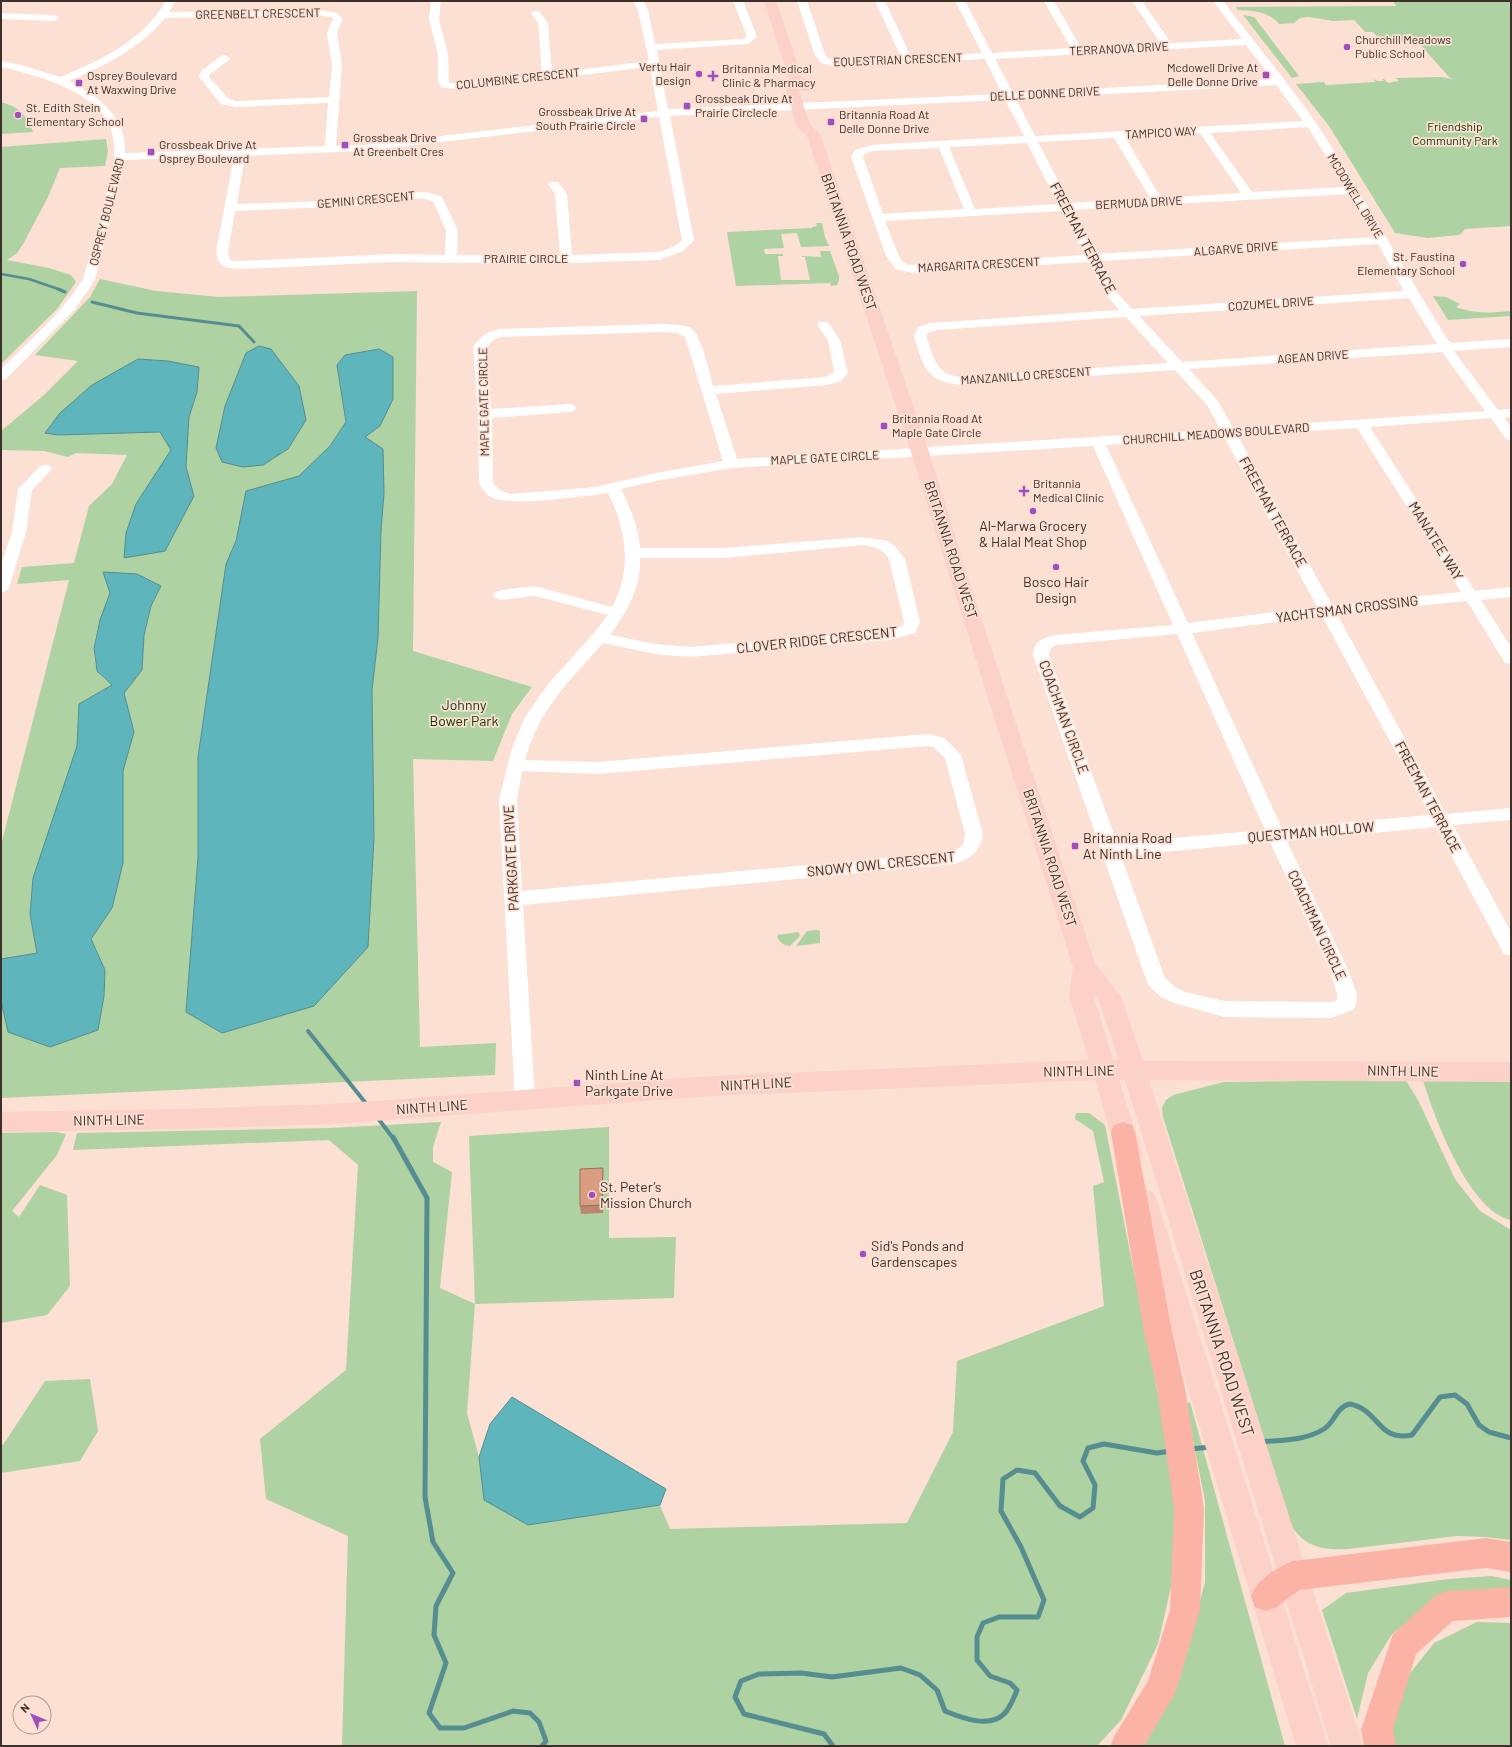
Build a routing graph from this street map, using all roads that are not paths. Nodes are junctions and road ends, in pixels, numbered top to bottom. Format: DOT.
graph roads {
  1 [pos="171,1"];
  2 [pos="436,1"];
  3 [pos="638,1"];
  4 [pos="738,1"];
  5 [pos="770,1"];
  6 [pos="802,1"];
  7 [pos="880,1"];
  8 [pos="960,1"];
  9 [pos="1049,1"];
  10 [pos="1138,1"];
  11 [pos="1218,1"];
  12 [pos="536,13"];
  13 [pos="163,15"];
  14 [pos="1,16"];
  15 [pos="54,18"];
  16 [pos="1250,42"];
  17 [pos="1168,46"];
  18 [pos="651,47"];
  19 [pos="1078,51"];
  20 [pos="988,56"];
  21 [pos="225,58"];
  22 [pos="906,60"];
  23 [pos="1,64"];
  24 [pos="653,64"];
  25 [pos="547,76"];
  26 [pos="796,78"];
  27 [pos="60,81"];
  28 [pos="1278,82"];
  29 [pos="1009,95"];
  30 [pos="334,100"];
  31 [pos="813,106"];
  32 [pos="797,107"];
  33 [pos="664,112"];
  34 [pos="1311,124"];
  35 [pos="1203,130"];
  36 [pos="813,134"];
  37 [pos="1118,135"];
  38 [pos="1032,140"];
  39 [pos="943,145"];
  40 [pos="330,150"];
  41 [pos="240,153"];
  42 [pos="121,157"];
  43 [pos="554,184"];
  44 [pos="1353,190"];
  45 [pos="1249,197"];
  46 [pos="1158,202"];
  47 [pos="1066,207"];
  48 [pos="232,208"];
  49 [pos="971,213"];
  50 [pos="878,218"];
  51 [pos="1381,240"];
  52 [pos="1092,258"];
  53 [pos="451,259"];
  54 [pos="566,259"];
  55 [pos="1413,294"];
  56 [pos="1128,313"];
  57 [pos="823,325"];
  58 [pos="1511,344"];
  59 [pos="1446,348"];
  60 [pos="1180,366"];
  61 [pos="1,376"];
  62 [pos="709,390"];
  63 [pos="569,408"];
  64 [pos="1511,413"];
  65 [pos="485,414"];
  66 [pos="1494,414"];
  67 [pos="1361,423"];
  68 [pos="1229,432"];
  69 [pos="1511,436"];
  70 [pos="1098,442"];
  71 [pos="920,452"];
  72 [pos="731,464"];
  73 [pos="45,470"];
  74 [pos="613,488"];
  75 [pos="634,553"];
  76 [pos="2,579"];
  77 [pos="1511,592"];
  78 [pos="501,595"];
  79 [pos="1470,595"];
  80 [pos="1327,611"];
  81 [pos="618,613"];
  82 [pos="1182,629"];
  83 [pos="600,637"];
  84 [pos="1511,659"];
  85 [pos="515,765"];
  86 [pos="1511,814"];
  87 [pos="1440,820"];
  88 [pos="1276,835"];
  89 [pos="1112,850"];
  90 [pos="513,899"];
  91 [pos="1511,949"];
  92 [pos="1086,967"];
  93 [pos="1134,1070"];
  94 [pos="1105,1071"];
  95 [pos="1511,1072"];
  96 [pos="526,1100"];
  97 [pos="1,1122"];
  98 [pos="1123,1132"];
  99 [pos="1511,1557"];
  100 [pos="1293,1576"];
  101 [pos="1266,1596"];
  102 [pos="1511,1602"];
  103 [pos="1126,1746"];
  104 [pos="1312,1746"];
  105 [pos="1347,1746"];
  106 [pos="1380,1746"];
  1 -- 13 [label="street"];
  2 -- 25 [label="street, COLUMBINE CRESCENT"];
  3 -- 18 [label="street, PRAIRIE CIRCLE"];
  4 -- 18 [label="street"];
  5 -- 26 [label="main road, BRITANNIA ROAD WEST"];
  6 -- 22 [label="street, EQUESTRIAN CRESCENT"];
  7 -- 22 [label="street"];
  8 -- 20 [label="street, FREEMAN TERRACE"];
  9 -- 19 [label="street"];
  10 -- 17 [label="street"];
  11 -- 16 [label="street, MCDOWELL DRIVE"];
  12 -- 25 [label="street"];
  13 -- 27 [label="street"];
  13 -- 30 [label="street, GREENBELT CRESCENT"];
  14 -- 15 [label="street"];
  16 -- 17 [label="street, TERRANOVA DRIVE"];
  16 -- 28 [label="street, MCDOWELL DRIVE"];
  17 -- 19 [label="street, TERRANOVA DRIVE"];
  18 -- 24 [label="street, PRAIRIE CIRCLE"];
  19 -- 20 [label="street, TERRANOVA DRIVE"];
  20 -- 22 [label="street, EQUESTRIAN CRESCENT"];
  20 -- 29 [label="street, FREEMAN TERRACE"];
  21 -- 30 [label="street"];
  23 -- 27 [label="street, OSPREY BOULEVARD"];
  24 -- 25 [label="street, COLUMBINE CRESCENT"];
  24 -- 33 [label="street, PRAIRIE CIRCLE"];
  26 -- 31 [label="main road, BRITANNIA ROAD WEST"];
  26 -- 32 [label="main road, BRITANNIA ROAD WEST"];
  27 -- 42 [label="street, OSPREY BOULEVARD"];
  28 -- 29 [label="street, DELLE DONNE DRIVE"];
  28 -- 34 [label="street, MCDOWELL DRIVE"];
  29 -- 31 [label="street, DELLE DONNE DRIVE"];
  29 -- 38 [label="street, FREEMAN TERRACE"];
  30 -- 40 [label="street, GREENBELT CRESCENT"];
  31 -- 32 [label="street, DELLE DONNE DRIVE"];
  31 -- 36 [label="main road, BRITANNIA ROAD WEST"];
  32 -- 33 [label="street, DELLE DONNE DRIVE"];
  32 -- 36 [label="main road, BRITANNIA ROAD WEST"];
  33 -- 40 [label="street, DELLE DONNE DRIVE"];
  33 -- 54 [label="street, PRAIRIE CIRCLE"];
  34 -- 35 [label="street"];
  34 -- 44 [label="street, MCDOWELL DRIVE"];
  35 -- 37 [label="street, TAMPICO WAY"];
  35 -- 45 [label="street"];
  36 -- 71 [label="main road, BRITANNIA ROAD WEST"];
  37 -- 38 [label="street"];
  37 -- 46 [label="street"];
  38 -- 39 [label="street, MARGARITA CRESCENT"];
  38 -- 47 [label="street, FREEMAN TERRACE"];
  39 -- 49 [label="street"];
  39 -- 50 [label="street, MARGARITA CRESCENT"];
  40 -- 41 [label="street, DELLE DONNE DRIVE"];
  41 -- 42 [label="street, DELLE DONNE DRIVE"];
  41 -- 48 [label="street, PRAIRIE CIRCLE"];
  42 -- 61 [label="street, OSPREY BOULEVARD"];
  43 -- 54 [label="street"];
  44 -- 45 [label="street, BERMUDA DRIVE"];
  44 -- 51 [label="street, MCDOWELL DRIVE"];
  45 -- 46 [label="street, BERMUDA DRIVE"];
  46 -- 47 [label="street, BERMUDA DRIVE"];
  47 -- 49 [label="street, BERMUDA DRIVE"];
  47 -- 52 [label="street, FREEMAN TERRACE"];
  48 -- 53 [label="street, GEMINI CRESCENT"];
  48 -- 53 [label="street, PRAIRIE CIRCLE"];
  49 -- 50 [label="street, BERMUDA DRIVE"];
  50 -- 52 [label="street, MARGARITA CRESCENT"];
  51 -- 52 [label="street, ALGARVE DRIVE"];
  51 -- 55 [label="street, MCDOWELL DRIVE"];
  52 -- 56 [label="street, FREEMAN TERRACE"];
  53 -- 54 [label="street, PRAIRIE CIRCLE"];
  55 -- 56 [label="street, COZUMEL DRIVE"];
  55 -- 59 [label="street, MCDOWELL DRIVE"];
  56 -- 60 [label="street, FREEMAN TERRACE"];
  56 -- 60 [label="street, MANZANILLO CRESCENT"];
  57 -- 62 [label="street"];
  58 -- 59 [label="street, AGEAN DRIVE"];
  59 -- 60 [label="street, AGEAN DRIVE"];
  59 -- 66 [label="street, MCDOWELL DRIVE"];
  60 -- 68 [label="street, FREEMAN TERRACE"];
  62 -- 65 [label="street, MAPLE GATE CIRCLE"];
  62 -- 72 [label="street, MAPLE GATE CIRCLE"];
  63 -- 65 [label="street"];
  64 -- 66 [label="street, CHURCHILL MEADOWS BOULEVARD"];
  65 -- 74 [label="street, MAPLE GATE CIRCLE"];
  66 -- 67 [label="street, CHURCHILL MEADOWS BOULEVARD"];
  66 -- 69 [label="street, MCDOWELL DRIVE"];
  67 -- 68 [label="street, CHURCHILL MEADOWS BOULEVARD"];
  67 -- 79 [label="street, MANATEE WAY"];
  68 -- 70 [label="street, CHURCHILL MEADOWS BOULEVARD"];
  68 -- 80 [label="street, FREEMAN TERRACE"];
  70 -- 71 [label="street, CHURCHILL MEADOWS BOULEVARD"];
  70 -- 82 [label="street, COACHMAN CIRCLE"];
  71 -- 72 [label="street, MAPLE GATE CIRCLE"];
  71 -- 92 [label="main road, BRITANNIA ROAD WEST"];
  72 -- 74 [label="street, MAPLE GATE CIRCLE"];
  73 -- 76 [label="street"];
  74 -- 75 [label="street, PARKGATE DRIVE"];
  75 -- 81 [label="street, PARKGATE DRIVE"];
  75 -- 83 [label="street, CLOVER RIDGE CRESCENT"];
  77 -- 79 [label="street, YACHTSMAN CROSSING"];
  78 -- 81 [label="street"];
  79 -- 80 [label="street, YACHTSMAN CROSSING"];
  79 -- 84 [label="street, MANATEE WAY"];
  80 -- 82 [label="street, YACHTSMAN CROSSING"];
  80 -- 87 [label="street, FREEMAN TERRACE"];
  81 -- 83 [label="street, PARKGATE DRIVE"];
  82 -- 88 [label="street, COACHMAN CIRCLE"];
  82 -- 89 [label="street, COACHMAN CIRCLE"];
  83 -- 85 [label="street, PARKGATE DRIVE"];
  85 -- 90 [label="street, PARKGATE DRIVE"];
  85 -- 90 [label="street, SNOWY OWL CRESCENT"];
  86 -- 87 [label="street, QUESTMAN HOLLOW"];
  87 -- 88 [label="street, QUESTMAN HOLLOW"];
  87 -- 91 [label="street, FREEMAN TERRACE"];
  88 -- 89 [label="street, QUESTMAN HOLLOW"];
  88 -- 89 [label="street, COACHMAN CIRCLE"];
  90 -- 96 [label="street, PARKGATE DRIVE"];
  92 -- 93 [label="main road, BRITANNIA ROAD WEST"];
  92 -- 94 [label="main road, BRITANNIA ROAD WEST"];
  93 -- 94 [label="main road, NINTH LINE"];
  93 -- 95 [label="main road, NINTH LINE"];
  93 -- 100 [label="main road, BRITANNIA ROAD WEST"];
  94 -- 96 [label="main road, NINTH LINE"];
  94 -- 98 [label="main road, BRITANNIA ROAD WEST"];
  96 -- 97 [label="main road, NINTH LINE"];
  98 -- 101 [label="main road, BRITANNIA ROAD WEST"];
  98 -- 103 [label="highway"];
  99 -- 100 [label="highway"];
  100 -- 101 [label="highway"];
  100 -- 105 [label="main road, BRITANNIA ROAD WEST"];
  101 -- 104 [label="main road, BRITANNIA ROAD WEST"];
  102 -- 106 [label="highway"];
}
